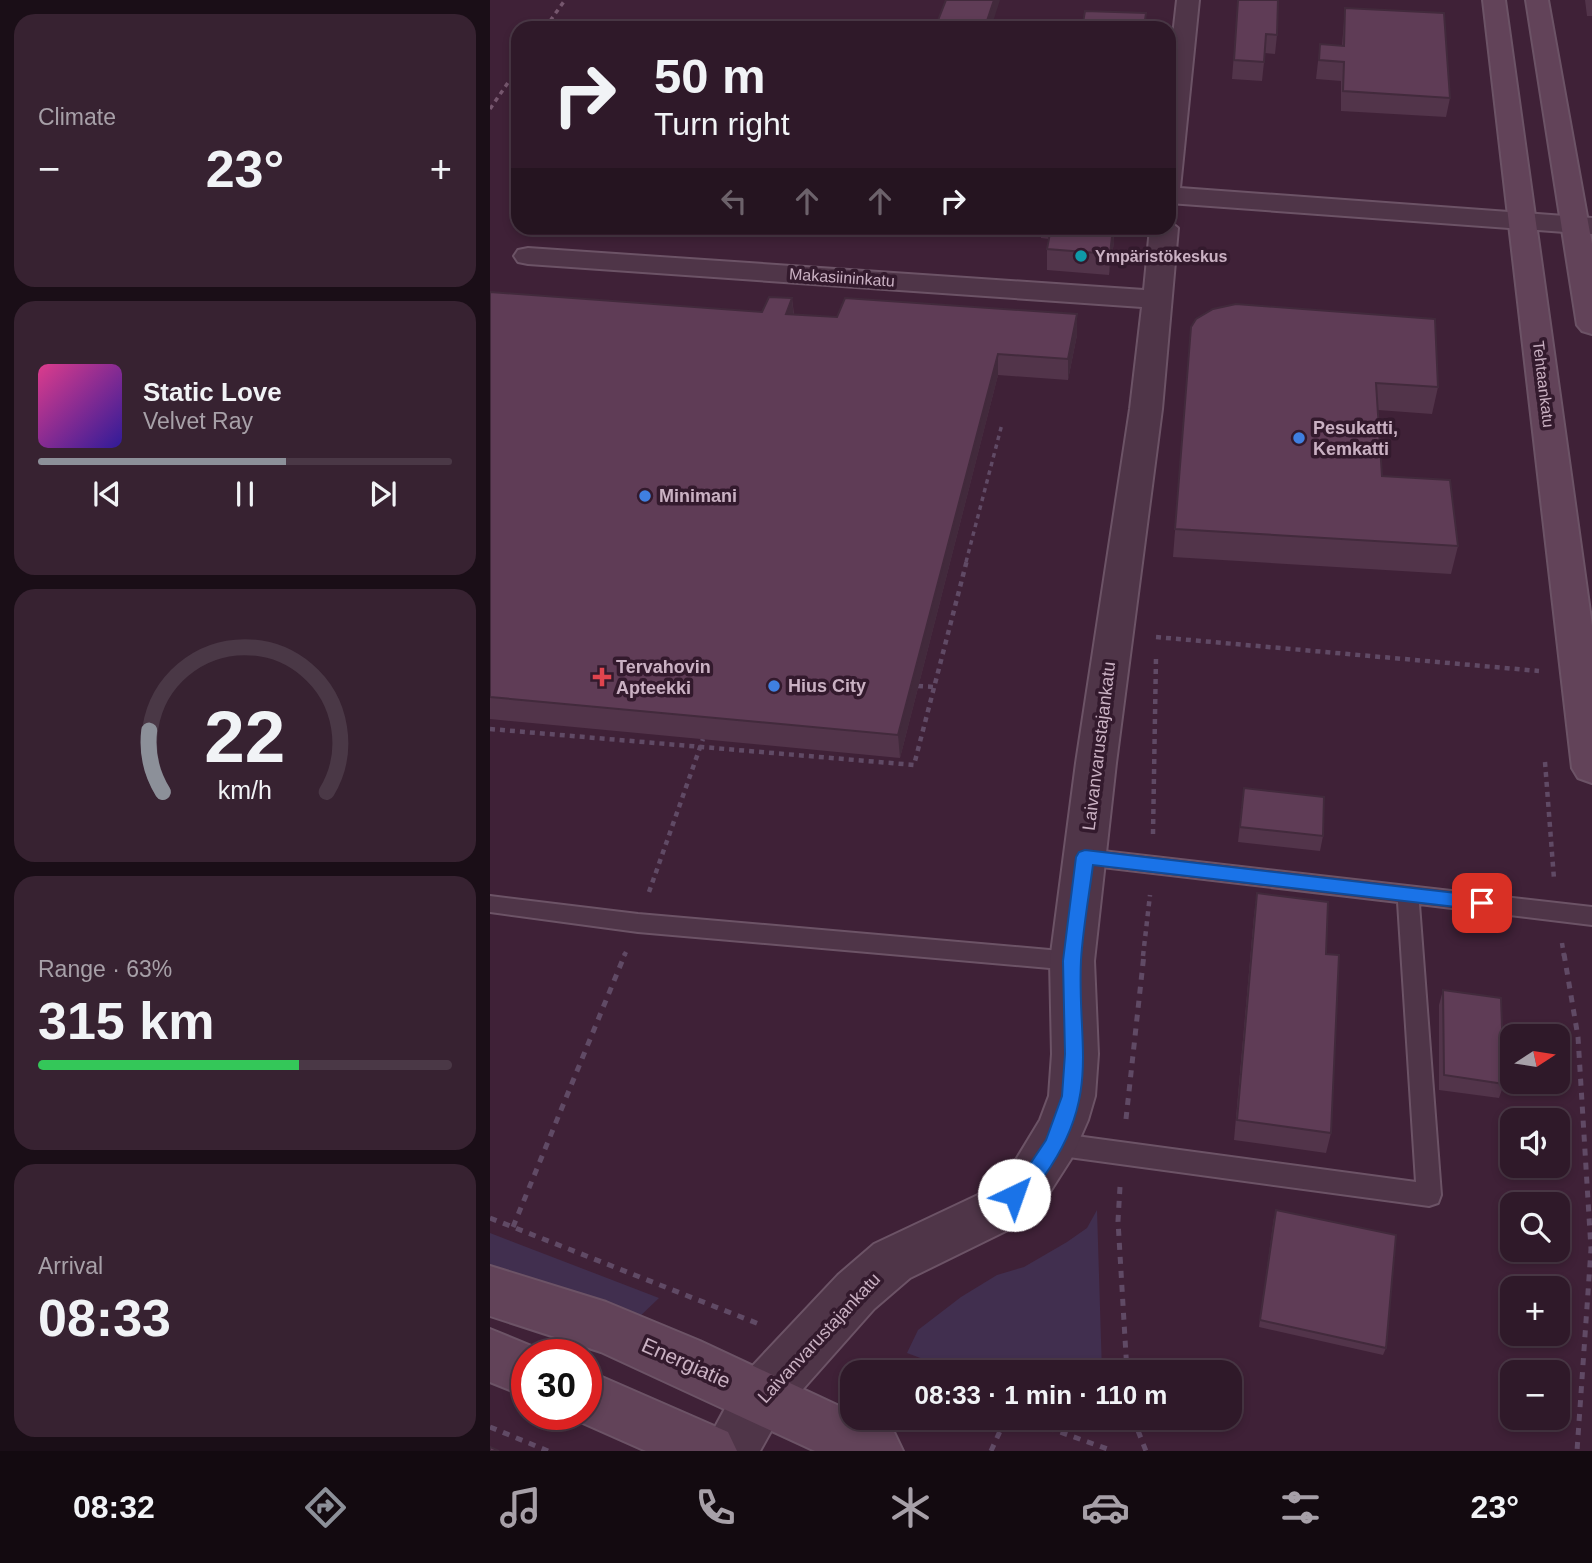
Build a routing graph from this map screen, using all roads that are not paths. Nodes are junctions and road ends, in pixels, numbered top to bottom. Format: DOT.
graph roads {
  1 [pos="1188,0"];
  2 [pos="1494,0"];
  3 [pos="1537,0"];
  4 [pos="1176,116"];
  5 [pos="1176,196"];
  6 [pos="1524,221"];
  7 [pos="1584,226"];
  8 [pos="1163,235"];
  9 [pos="528,256"];
  10 [pos="1156,299"];
  11 [pos="1592,325"];
  12 [pos="1592,768"];
  13 [pos="1085,857"];
  14 [pos="1408,894"];
  15 [pos="490,904"];
  16 [pos="1592,916"];
  17 [pos="1072,961"];
  18 [pos="1054,1144"];
  19 [pos="490,1291"];
  20 [pos="490,1355"];
  21 [pos="511,1364"];
  22 [pos="761,1396"];
  23 [pos="602,1403"];
  24 [pos="709,1451"];
  25 [pos="730,1451"];
  26 [pos="875,1451"];
  1 -- 4 [label="street"];
  2 -- 6 [label="main road, Tehtaankatu"];
  3 -- 7 [label="main road"];
  5 -- 6 [label="street"];
  6 -- 7 [label="street"];
  6 -- 12 [label="main road, Tehtaankatu"];
  7 -- 11 [label="main road"];
  8 -- 10 [label="street, Laivanvarustajankatu"];
  9 -- 10 [label="street, Makasiininkatu"];
  10 -- 13 [label="street, Laivanvarustajankatu"];
  13 -- 14 [label="lane"];
  13 -- 17 [label="street, Laivanvarustajankatu"];
  14 -- 16 [label="lane"];
  14 -- 18 [label="lane"];
  15 -- 17 [label="lane"];
  17 -- 18 [label="street, Laivanvarustajankatu"];
  18 -- 22 [label="street, Laivanvarustajankatu"];
  19 -- 22 [label="main road, Energiatie"];
  20 -- 21 [label="main road"];
  22 -- 25 [label="street, Laivanvarustajankatu"];
  22 -- 26 [label="main road, Energiatie"];
  23 -- 24 [label="main road"];
}
